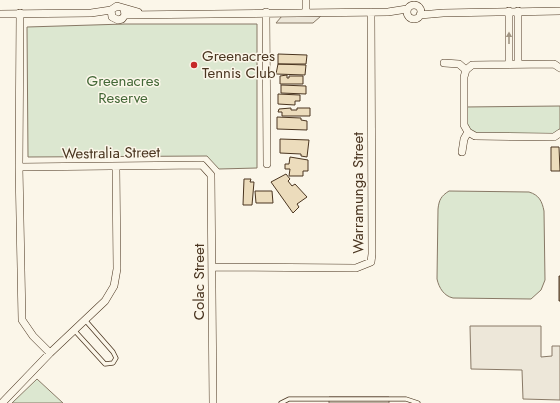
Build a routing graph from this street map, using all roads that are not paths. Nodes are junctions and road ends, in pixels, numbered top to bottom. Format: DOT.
graph roads {
  1 [pos="306,0"];
  2 [pos="409,7"];
  3 [pos="118,8"];
  4 [pos="419,8"];
  5 [pos="509,11"];
  6 [pos="518,11"];
  7 [pos="560,11"];
  8 [pos="266,12"];
  9 [pos="306,12"];
  10 [pos="371,12"];
  11 [pos="0,14"];
  12 [pos="20,14"];
  13 [pos="444,63"];
  14 [pos="509,64"];
  15 [pos="518,64"];
  16 [pos="560,68"];
  17 [pos="466,70"];
  18 [pos="468,132"];
  19 [pos="560,133"];
  20 [pos="462,152"];
  21 [pos="267,164"];
  22 [pos="202,165"];
  23 [pos="19,167"];
  24 [pos="116,167"];
  25 [pos="212,267"];
  26 [pos="85,320"];
  27 [pos="74,330"];
  28 [pos="50,353"];
  29 [pos="2,403"];
  30 [pos="213,403"];
  31 [pos="281,403"];
  32 [pos="417,403"];
  1 -- 9 [label="street"];
  2 -- 4 [label="street"];
  2 -- 4 [label="street"];
  2 -- 10 [label="street"];
  3 -- 8 [label="street"];
  3 -- 12 [label="street"];
  4 -- 5 [label="street"];
  5 -- 6 [label="street"];
  14 -- 5 [label="street, one-way"];
  6 -- 7 [label="street"];
  6 -- 15 [label="street"];
  8 -- 9 [label="street"];
  8 -- 21 [label="street"];
  9 -- 10 [label="street"];
  10 -- 25 [label="street, Warramunga Street"];
  11 -- 12 [label="street"];
  12 -- 23 [label="street"];
  13 -- 17 [label="street"];
  14 -- 15 [label="street"];
  14 -- 17 [label="street"];
  15 -- 16 [label="street"];
  17 -- 18 [label="street"];
  18 -- 19 [label="street"];
  18 -- 20 [label="street"];
  22 -- 24 [label="street, Westralia Street"];
  22 -- 25 [label="street, Colac Street"];
  23 -- 24 [label="street, Westralia Street"];
  23 -- 28 [label="street"];
  24 -- 26 [label="street"];
  25 -- 30 [label="street, Colac Street"];
  26 -- 27 [label="street"];
  26 -- 27 [label="lane"];
  27 -- 28 [label="street"];
  28 -- 29 [label="street"];
  31 -- 32 [label="lane"];
}
